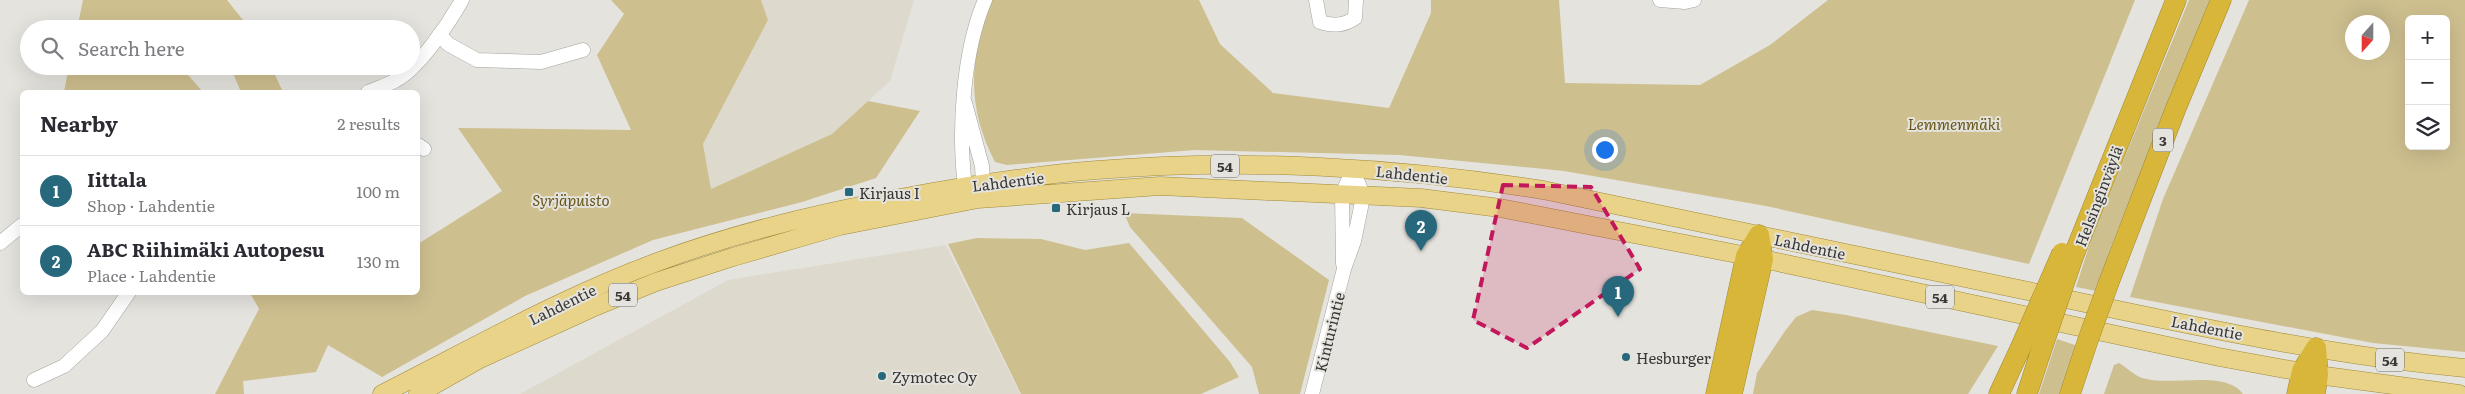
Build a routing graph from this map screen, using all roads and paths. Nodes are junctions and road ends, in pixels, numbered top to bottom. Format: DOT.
graph roads {
  1 [pos="462,0"];
  2 [pos="985,0"];
  3 [pos="1316,0"];
  4 [pos="1356,0"];
  5 [pos="1660,0"];
  6 [pos="1694,0"];
  7 [pos="2176,0"];
  8 [pos="2221,0"];
  9 [pos="440,35"];
  10 [pos="583,50"];
  11 [pos="420,56"];
  12 [pos="402,75"];
  13 [pos="376,90"];
  14 [pos="965,103"];
  15 [pos="1353,170"];
  16 [pos="965,186"];
  17 [pos="981,192"];
  18 [pos="1342,194"];
  19 [pos="1363,195"];
  20 [pos="20,227"];
  21 [pos="1759,235"];
  22 [pos="0,243"];
  23 [pos="2068,255"];
  24 [pos="1754,257"];
  25 [pos="1344,269"];
  26 [pos="127,295"];
  27 [pos="2316,348"];
  28 [pos="2465,368"];
  29 [pos="34,380"];
  30 [pos="2311,380"];
  31 [pos="2071,393"];
  32 [pos="382,394"];
  33 [pos="418,394"];
  34 [pos="1312,394"];
  35 [pos="1716,394"];
  36 [pos="1732,394"];
  37 [pos="1999,394"];
  38 [pos="2027,394"];
  39 [pos="2297,394"];
  40 [pos="2459,394"];
  1 -- 9 [label="street"];
  2 -- 14 [label="street"];
  3 -- 4 [label="street"];
  5 -- 6 [label="street"];
  7 -- 23 [label="highway, Helsinginväylä"];
  8 -- 31 [label="highway, 3, bridge"];
  9 -- 10 [label="street"];
  9 -- 11 [label="street"];
  12 -- 13 [label="street"];
  14 -- 16 [label="street"];
  14 -- 17 [label="street"];
  15 -- 17 [label="main road, Lahdentie / 54"];
  15 -- 18 [label="street, Kinturintie"];
  15 -- 19 [label="street"];
  15 -- 21 [label="main road, Lahdentie / 54"];
  16 -- 17 [label="main road, Lahdentie / 54"];
  16 -- 32 [label="main road, Lahdentie / 54"];
  17 -- 18 [label="main road, Lahdentie / 54"];
  17 -- 33 [label="main road, Lahdentie / 54"];
  18 -- 19 [label="main road, Lahdentie / 54"];
  18 -- 25 [label="street, Kinturintie"];
  19 -- 24 [label="main road, Lahdentie / 54"];
  19 -- 25 [label="street, Kinturintie"];
  20 -- 22 [label="street"];
  21 -- 24 [label="highway"];
  21 -- 27 [label="main road, Lahdentie / 54"];
  23 -- 37 [label="highway, bridge"];
  23 -- 38 [label="highway, Helsinginväylä, bridge"];
  24 -- 30 [label="main road, Lahdentie / 54"];
  24 -- 35 [label="highway"];
  24 -- 36 [label="highway"];
  25 -- 34 [label="street, Kinturintie"];
  26 -- 29 [label="street"];
  27 -- 28 [label="main road, Lahdentie / 54"];
  27 -- 30 [label="highway"];
  30 -- 39 [label="highway"];
  30 -- 40 [label="main road, Lahdentie / 54"];
}
